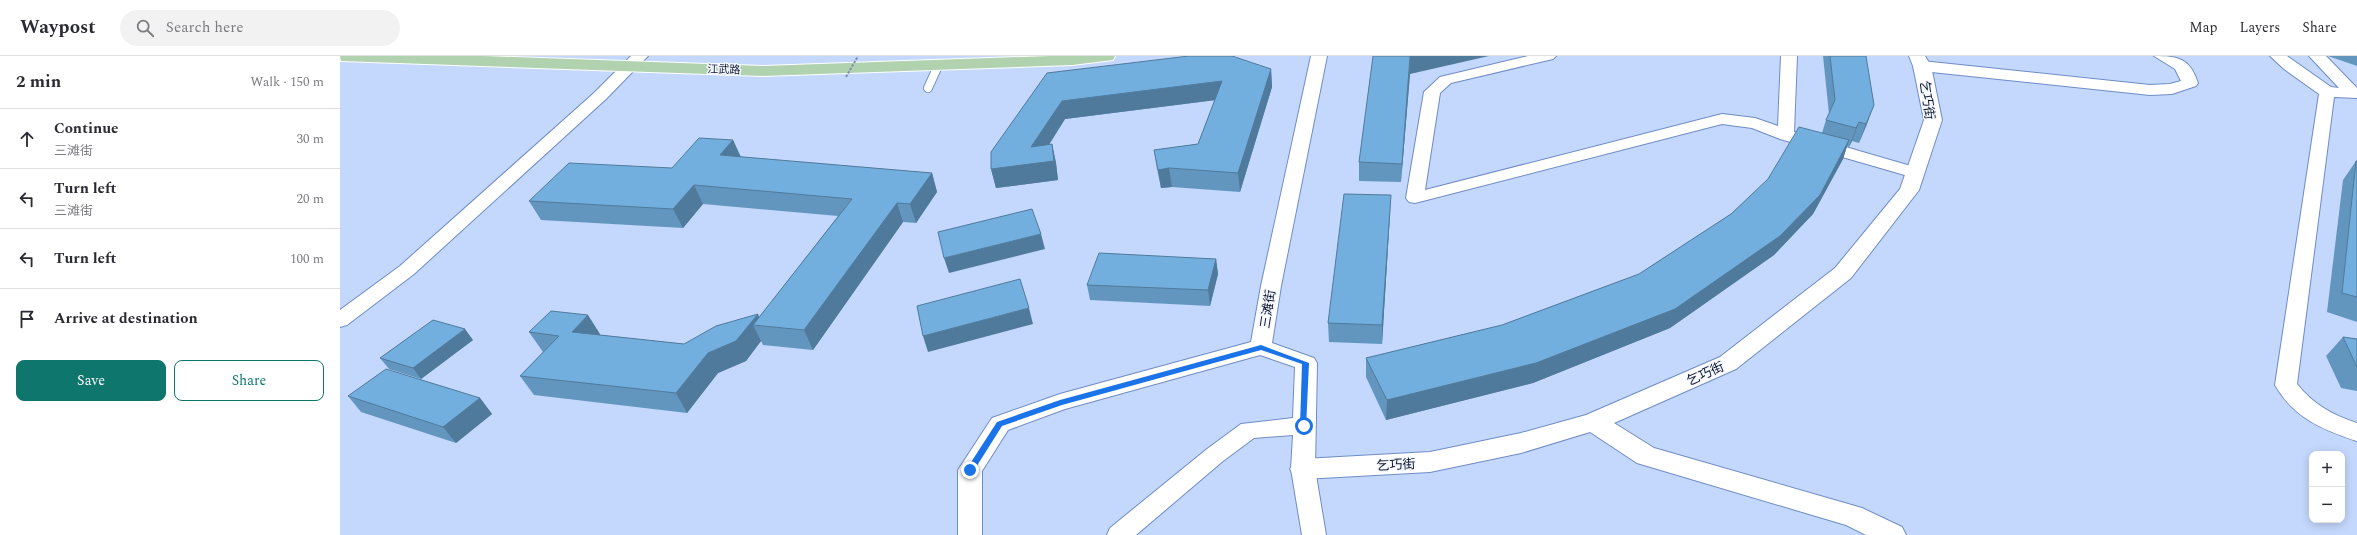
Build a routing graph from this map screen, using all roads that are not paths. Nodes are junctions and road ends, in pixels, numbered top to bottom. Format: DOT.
graph roads {
  1 [pos="341,56"];
  2 [pos="603,56"];
  3 [pos="1107,56"];
  4 [pos="1319,56"];
  5 [pos="1548,56"];
  6 [pos="1790,56"];
  7 [pos="2162,56"];
  8 [pos="2278,56"];
  9 [pos="2317,56"];
  10 [pos="635,59"];
  11 [pos="936,61"];
  12 [pos="1920,61"];
  13 [pos="928,88"];
  14 [pos="2327,92"];
  15 [pos="1786,135"];
  16 [pos="1915,173"];
  17 [pos="340,320"];
  18 [pos="1261,347"];
  19 [pos="1593,422"];
  20 [pos="1304,426"];
  21 [pos="2357,432"];
  22 [pos="1303,469"];
  23 [pos="970,535"];
  24 [pos="1119,535"];
  25 [pos="1314,535"];
  26 [pos="1892,535"];
  1 -- 10 [label="main road, 江武路"];
  2 -- 10 [label="main road, 江武路"];
  3 -- 11 [label="main road, 江武路"];
  4 -- 18 [label="street, 三滩街"];
  5 -- 15 [label="street"];
  6 -- 15 [label="street"];
  7 -- 12 [label="street"];
  8 -- 14 [label="street"];
  9 -- 14 [label="street"];
  10 -- 11 [label="main road, 江武路"];
  10 -- 17 [label="street"];
  11 -- 13 [label="lane"];
  12 -- 16 [label="street, 乞巧街"];
  14 -- 21 [label="street"];
  15 -- 16 [label="street"];
  16 -- 19 [label="street, 乞巧街"];
  18 -- 20 [label="street, 三滩街"];
  18 -- 23 [label="street"];
  19 -- 22 [label="street, 乞巧街"];
  19 -- 26 [label="street"];
  20 -- 22 [label="street, 三滩街"];
  20 -- 24 [label="street"];
  22 -- 25 [label="street, 三滩街"];
}
